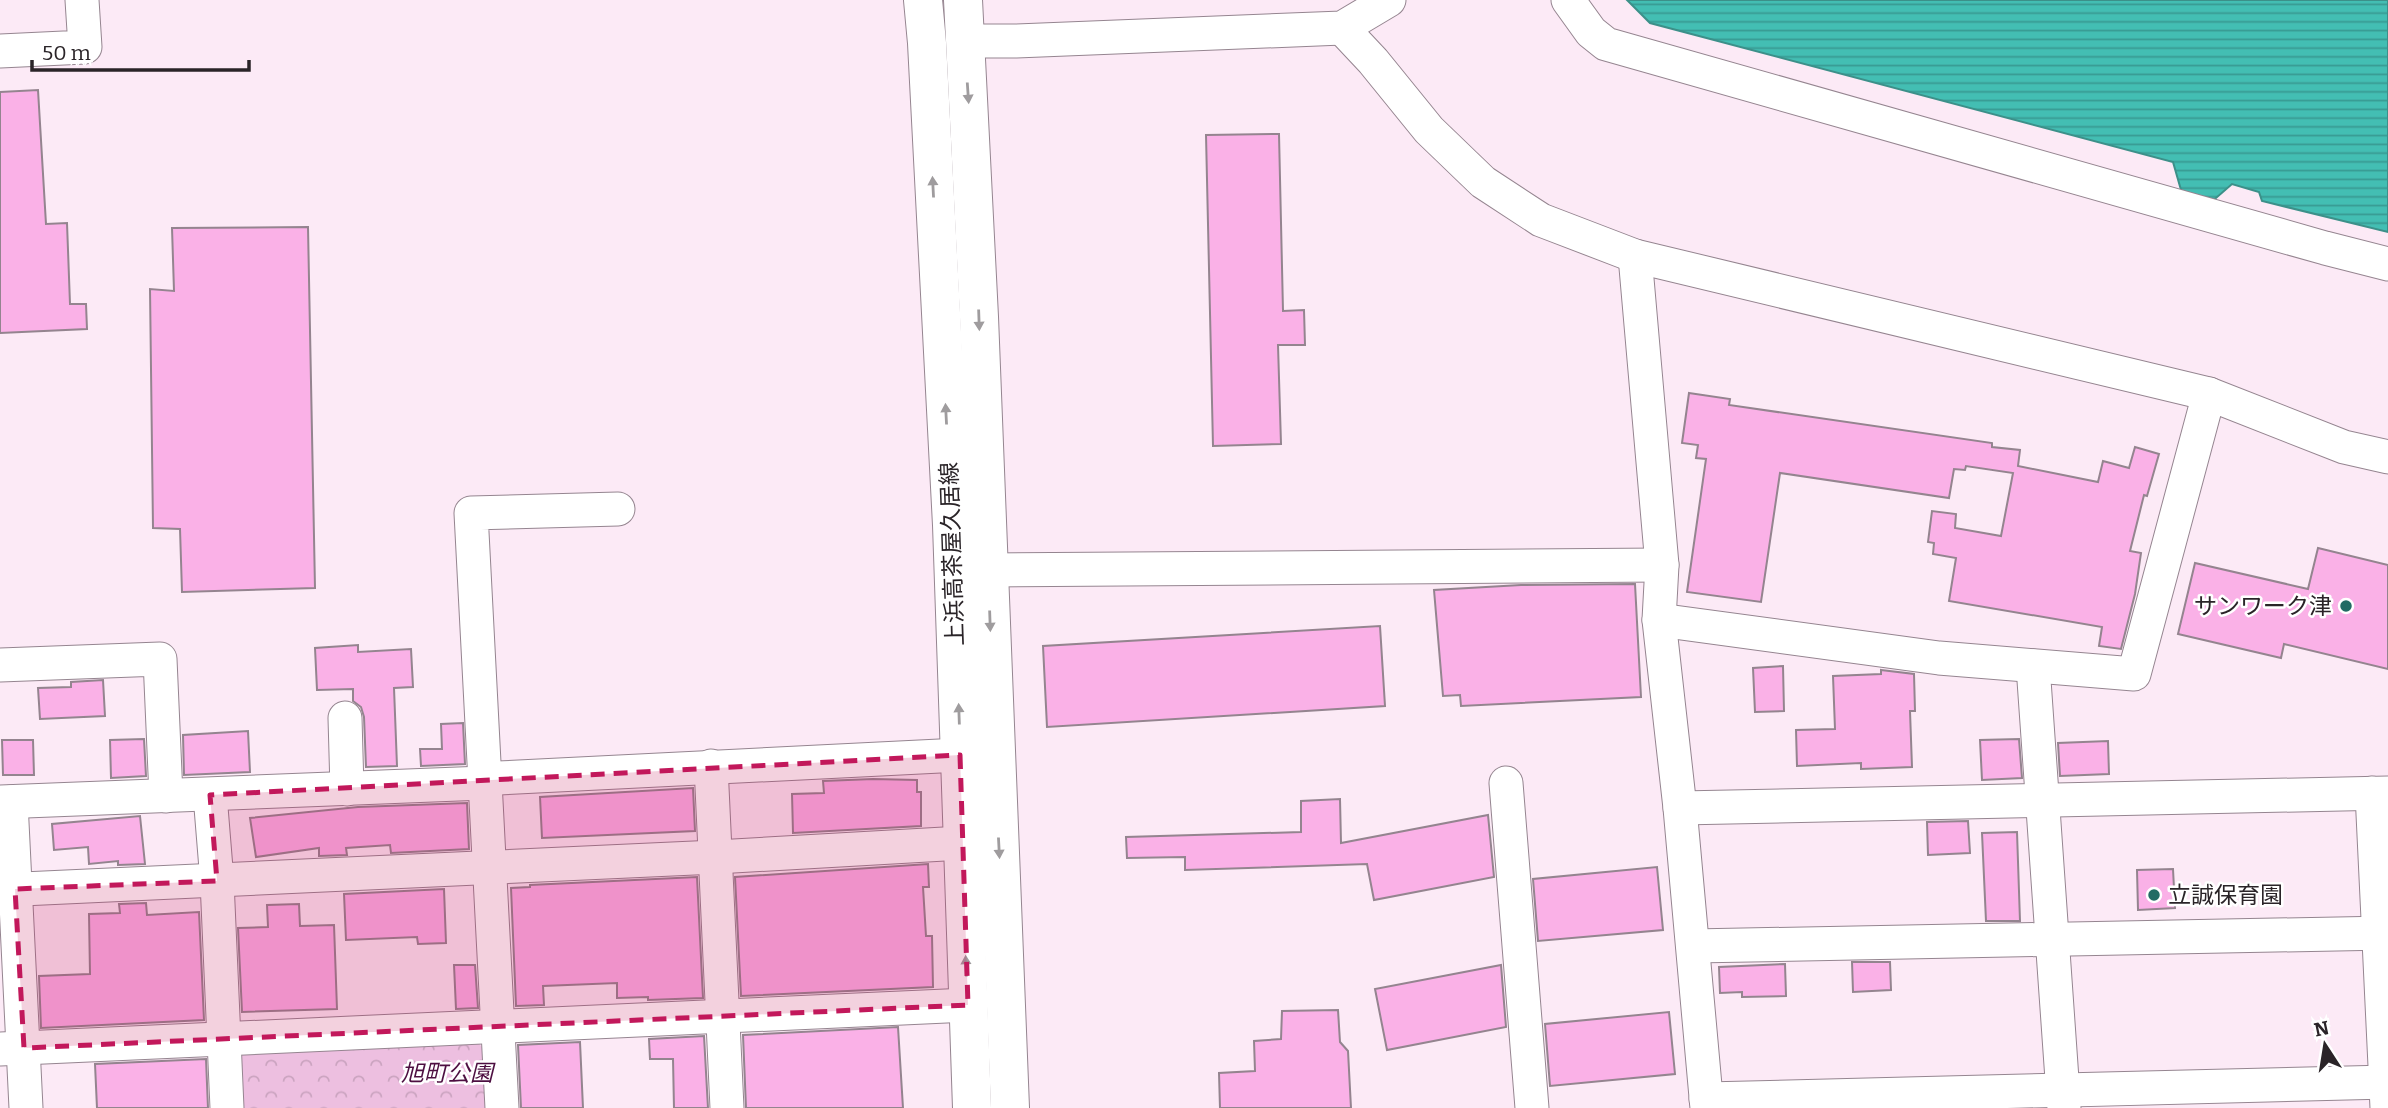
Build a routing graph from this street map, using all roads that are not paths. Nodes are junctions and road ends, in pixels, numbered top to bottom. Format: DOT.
graph roads {
  1 [pos="82,0"];
  2 [pos="923,0"];
  3 [pos="963,0"];
  4 [pos="1389,0"];
  5 [pos="1568,0"];
  6 [pos="1342,28"];
  7 [pos="966,41"];
  8 [pos="927,43"];
  9 [pos="0,51"];
  10 [pos="1635,256"];
  11 [pos="2388,264"];
  12 [pos="2209,394"];
  13 [pos="2388,457"];
  14 [pos="618,509"];
  15 [pos="1662,565"];
  16 [pos="988,570"];
  17 [pos="1659,620"];
  18 [pos="0,666"];
  19 [pos="2033,666"];
  20 [pos="345,718"];
  21 [pos="960,755"];
  22 [pos="710,766"];
  23 [pos="484,782"];
  24 [pos="1506,783"];
  25 [pos="347,789"];
  26 [pos="2380,793"];
  27 [pos="210,795"];
  28 [pos="166,796"];
  29 [pos="2042,799"];
  30 [pos="6,802"];
  31 [pos="1680,808"];
  32 [pos="962,844"];
  33 [pos="716,858"];
  34 [pos="489,867"];
  35 [pos="217,881"];
  36 [pos="8,889"];
  37 [pos="2384,933"];
  38 [pos="2052,940"];
  39 [pos="1693,946"];
  40 [pos="968,1005"];
  41 [pos="723,1015"];
  42 [pos="497,1026"];
  43 [pos="224,1040"];
  44 [pos="12,1048"];
  45 [pos="2387,1090"];
  46 [pos="2063,1098"];
  47 [pos="1706,1103"];
  48 [pos="26,1108"];
  49 [pos="227,1108"];
  50 [pos="502,1108"];
  51 [pos="727,1108"];
  52 [pos="972,1108"];
  53 [pos="1010,1108"];
  54 [pos="1532,1108"];
  1 -- 9 [label="street"];
  2 -- 8 [label="main road, 上浜高茶屋久居線"];
  3 -- 7 [label="main road, 上浜高茶屋久居線"];
  4 -- 6 [label="street"];
  5 -- 11 [label="street"];
  6 -- 7 [label="street"];
  6 -- 10 [label="street"];
  7 -- 8 [label="main road"];
  7 -- 16 [label="main road, 上浜高茶屋久居線, one-way"];
  21 -- 8 [label="main road, 上浜高茶屋久居線, one-way"];
  10 -- 12 [label="street"];
  10 -- 15 [label="street"];
  12 -- 13 [label="street"];
  12 -- 19 [label="street"];
  14 -- 23 [label="street"];
  15 -- 16 [label="street"];
  15 -- 17 [label="street"];
  16 -- 53 [label="main road, 上浜高茶屋久居線, one-way"];
  17 -- 19 [label="street"];
  17 -- 31 [label="street"];
  18 -- 28 [label="street"];
  19 -- 29 [label="street"];
  20 -- 25 [label="street"];
  21 -- 22 [label="street"];
  21 -- 32 [label="main road, 上浜高茶屋久居線"];
  22 -- 23 [label="street"];
  22 -- 33 [label="street"];
  23 -- 25 [label="street"];
  23 -- 34 [label="street"];
  24 -- 54 [label="street"];
  25 -- 27 [label="street"];
  26 -- 29 [label="street"];
  26 -- 37 [label="street"];
  27 -- 28 [label="street"];
  27 -- 35 [label="street"];
  28 -- 30 [label="street"];
  29 -- 31 [label="street"];
  29 -- 38 [label="street"];
  30 -- 36 [label="street"];
  31 -- 39 [label="street"];
  32 -- 33 [label="street"];
  40 -- 32 [label="main road, 上浜高茶屋久居線, one-way"];
  33 -- 34 [label="street"];
  33 -- 41 [label="street"];
  34 -- 35 [label="street"];
  34 -- 42 [label="street"];
  35 -- 36 [label="street"];
  35 -- 43 [label="street"];
  36 -- 44 [label="street"];
  37 -- 38 [label="street"];
  37 -- 45 [label="street"];
  38 -- 39 [label="street"];
  38 -- 46 [label="street"];
  39 -- 47 [label="street"];
  40 -- 41 [label="street"];
  40 -- 52 [label="main road, 上浜高茶屋久居線"];
  41 -- 42 [label="street"];
  41 -- 51 [label="street"];
  42 -- 43 [label="street"];
  42 -- 50 [label="street"];
  43 -- 44 [label="street"];
  43 -- 49 [label="street"];
  44 -- 48 [label="street"];
  45 -- 46 [label="street"];
  46 -- 47 [label="street"];
}
